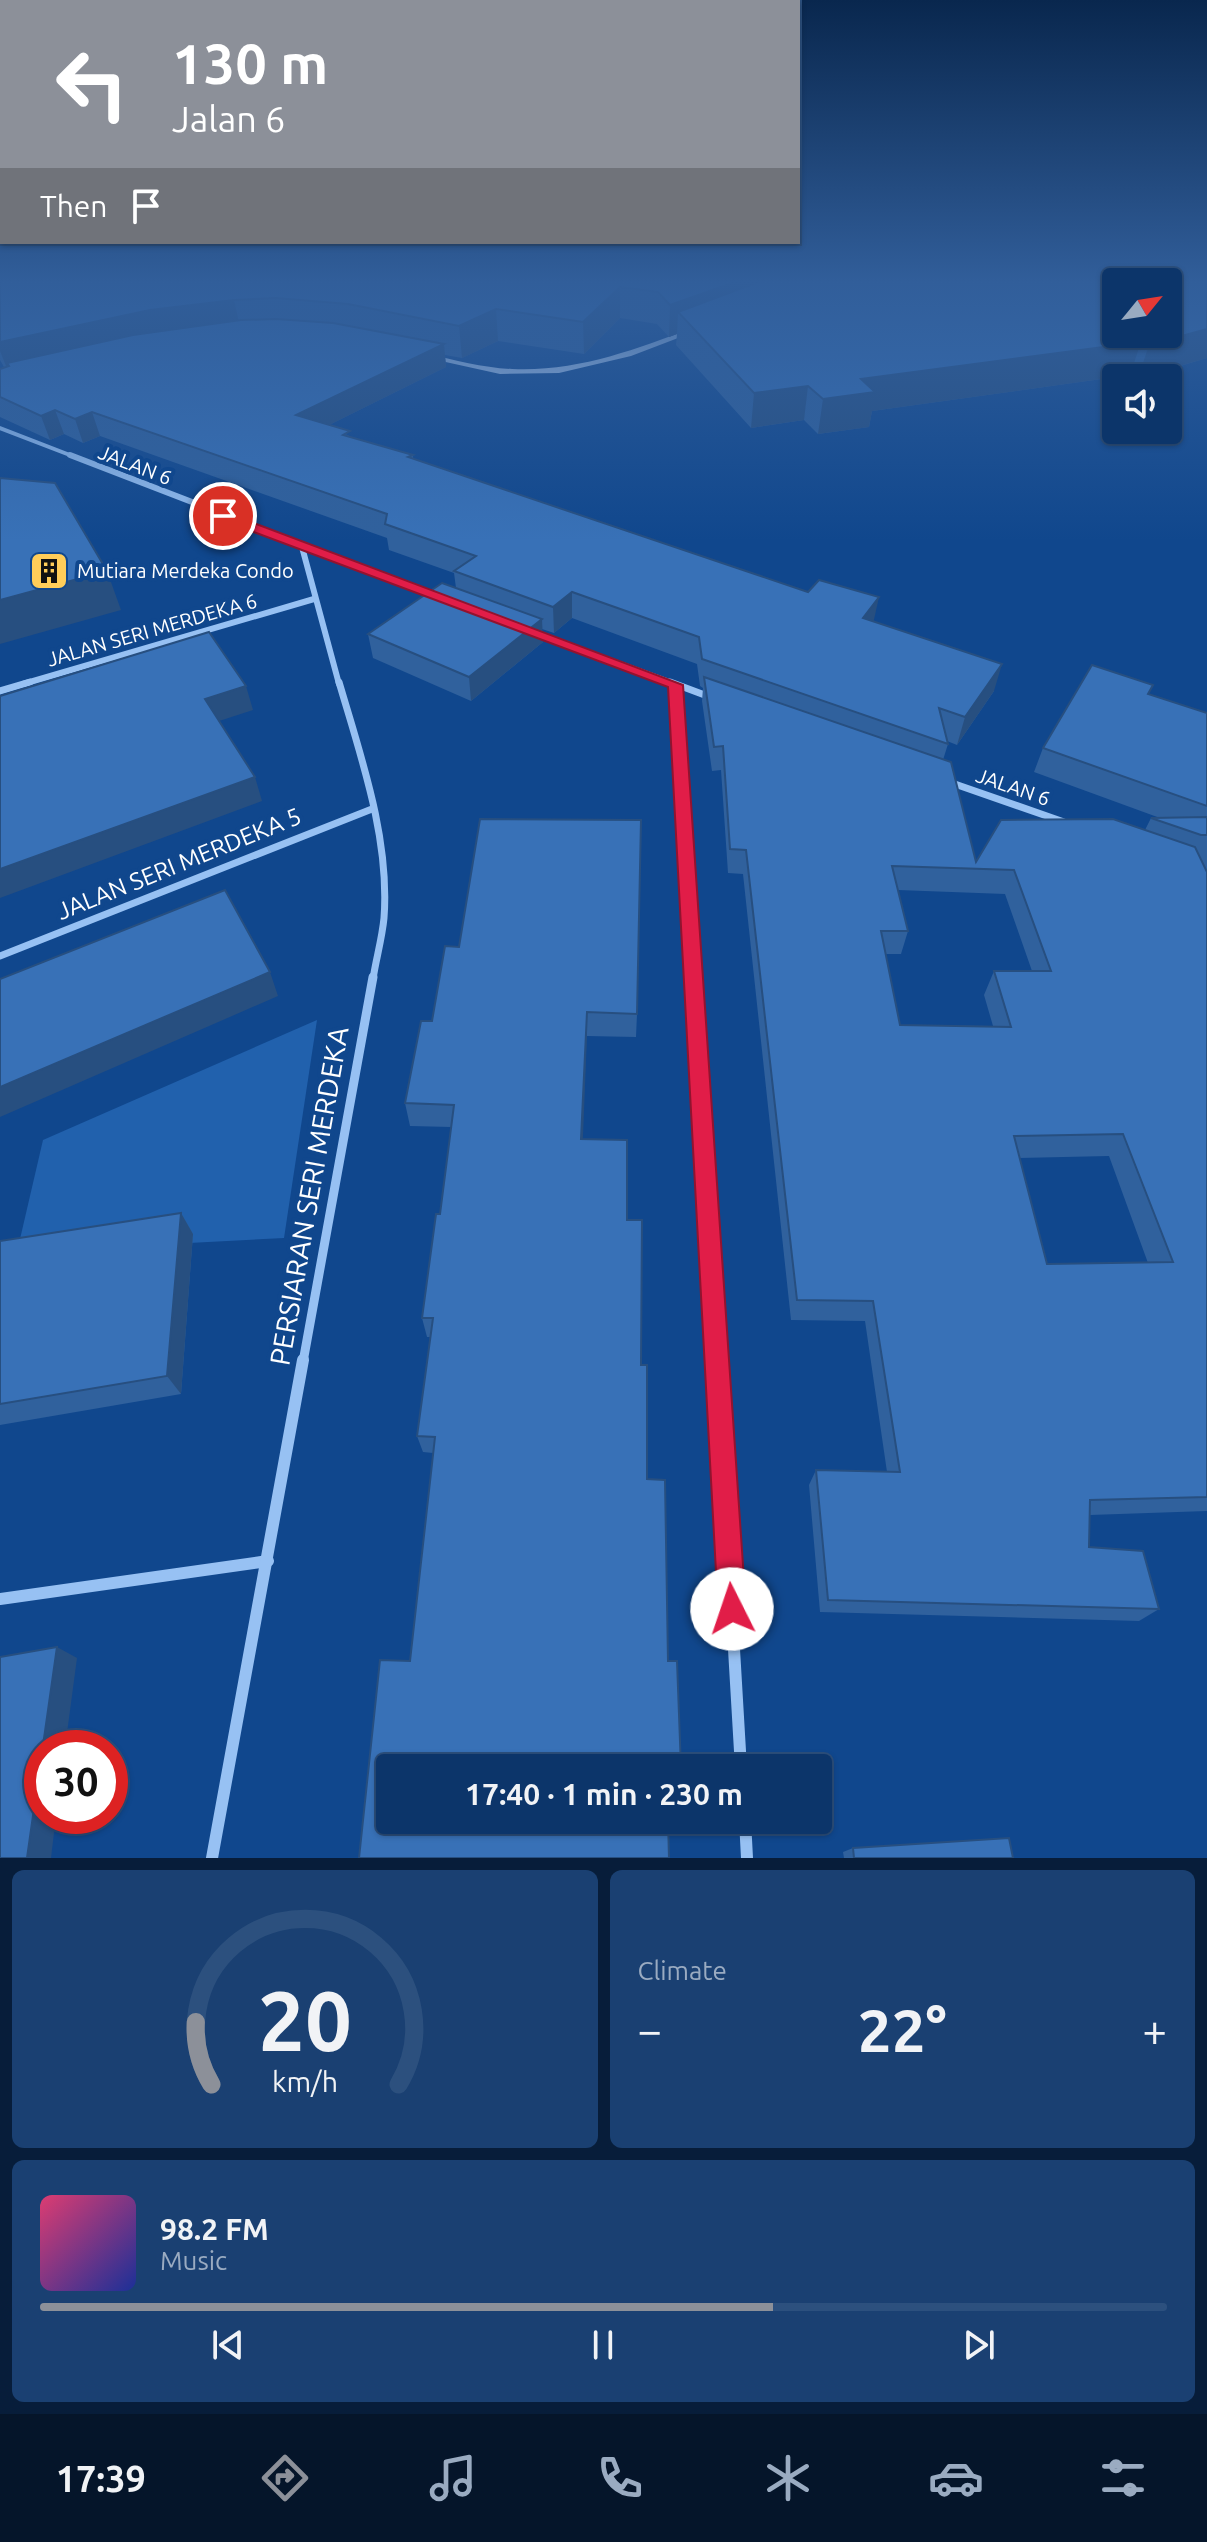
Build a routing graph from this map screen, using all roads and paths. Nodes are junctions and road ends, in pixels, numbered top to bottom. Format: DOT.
graph roads {
  1 [pos="482,368"];
  2 [pos="581,368"];
  3 [pos="0,428"];
  4 [pos="302,547"];
  5 [pos="314,599"];
  6 [pos="452,602"];
  7 [pos="526,630"];
  8 [pos="676,685"];
  9 [pos="0,691"];
  10 [pos="721,701"];
  11 [pos="946,781"];
  12 [pos="372,809"];
  13 [pos="1067,823"];
  14 [pos="0,956"];
  15 [pos="268,1561"];
  16 [pos="0,1599"];
  17 [pos="740,1754"];
  18 [pos="746,1834"];
  19 [pos="212,1858"];
  20 [pos="747,1858"];
  1 -- 2 [label="street"];
  3 -- 4 [label="street, JALAN 6"];
  4 -- 5 [label="street, PERSIARAN SERI MERDEKA"];
  4 -- 6 [label="street, JALAN 6"];
  5 -- 9 [label="street, JALAN SERI MERDEKA 6"];
  5 -- 12 [label="street, PERSIARAN SERI MERDEKA"];
  7 -- 8 [label="street"];
  8 -- 10 [label="street"];
  8 -- 17 [label="street"];
  11 -- 13 [label="street, JALAN 6"];
  12 -- 14 [label="street, JALAN SERI MERDEKA 5"];
  12 -- 15 [label="street, PERSIARAN SERI MERDEKA"];
  15 -- 16 [label="street"];
  15 -- 19 [label="street, PERSIARAN SERI MERDEKA"];
  18 -- 20 [label="street"];
}
